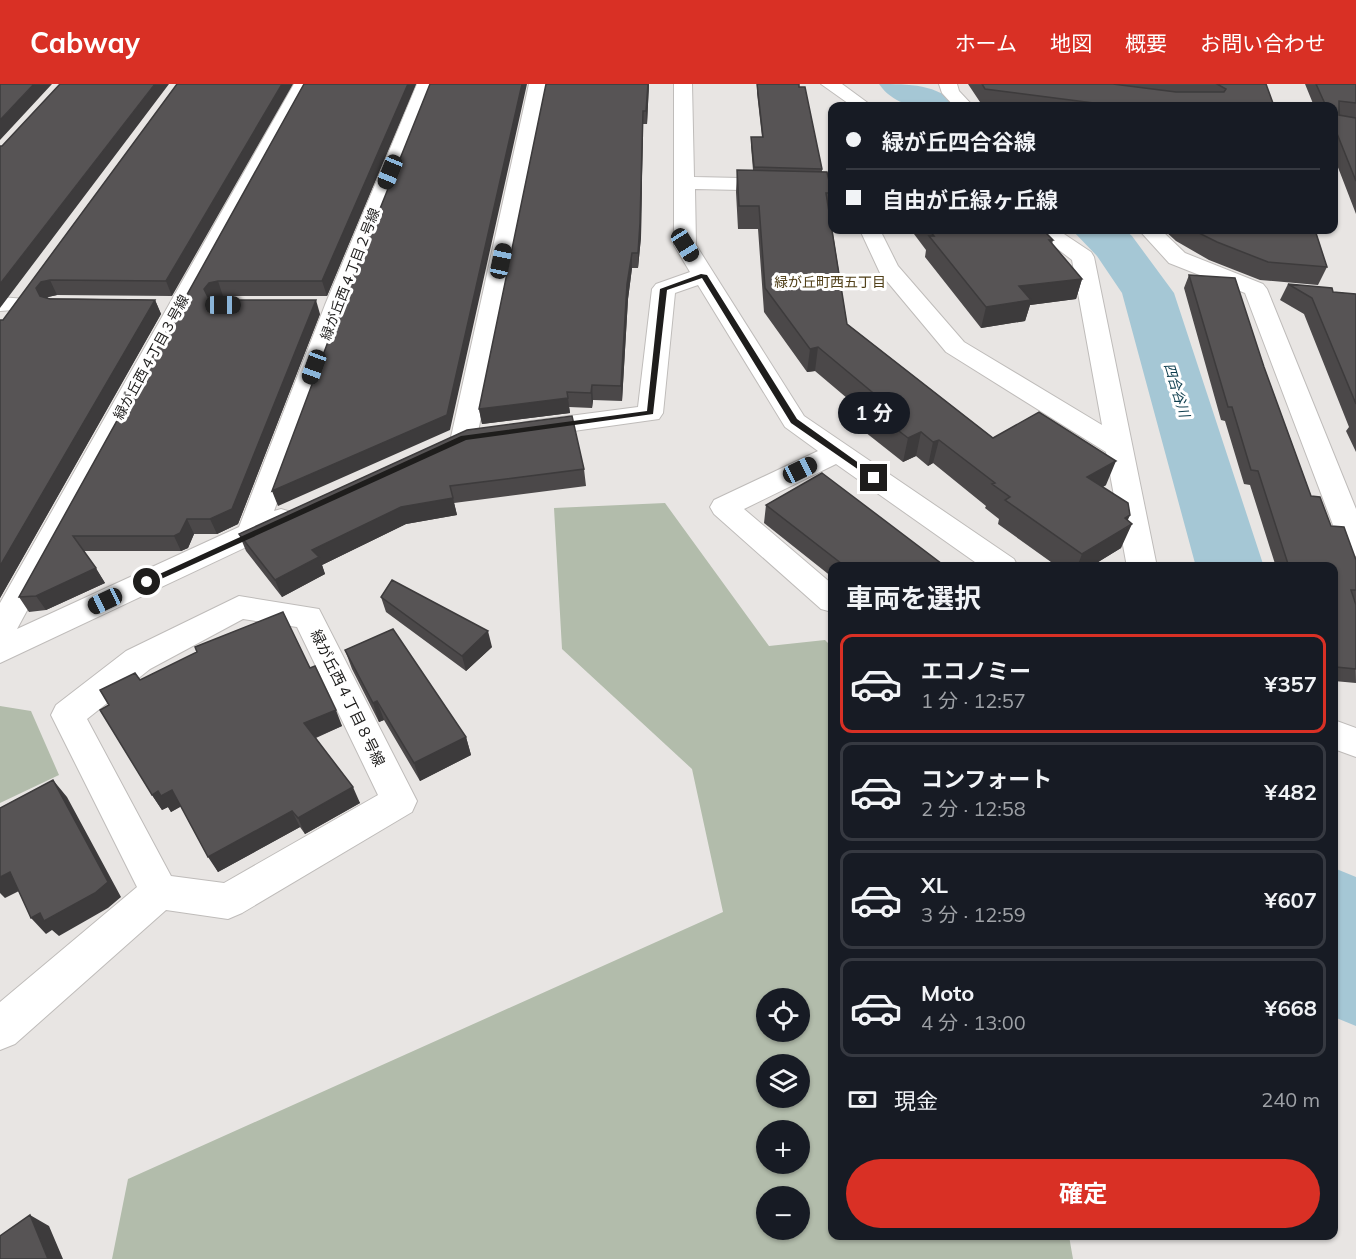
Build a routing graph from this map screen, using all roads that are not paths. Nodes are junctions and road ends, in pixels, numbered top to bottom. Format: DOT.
graph roads {
  1 [pos="303,84"];
  2 [pos="426,84"];
  3 [pos="538,84"];
  4 [pos="683,84"];
  5 [pos="830,84"];
  6 [pos="948,84"];
  7 [pos="857,102"];
  8 [pos="960,102"];
  9 [pos="684,183"];
  10 [pos="828,186"];
  11 [pos="872,234"];
  12 [pos="1050,234"];
  13 [pos="1153,234"];
  14 [pos="704,275"];
  15 [pos="32,285"];
  16 [pos="9,304"];
  17 [pos="0,328"];
  18 [pos="1120,448"];
  19 [pos="838,452"];
  20 [pos="305,508"];
  21 [pos="252,532"];
  22 [pos="1356,546"];
  23 [pos="995,562"];
  24 [pos="1141,562"];
  25 [pos="828,598"];
  26 [pos="0,631"];
  27 [pos="0,651"];
  28 [pos="1338,736"];
  29 [pos="1356,743"];
  30 [pos="159,892"];
  31 [pos="0,1029"];
  1 -- 26 [label="street, 緑が丘西４丁目３号線"];
  2 -- 21 [label="street, 緑が丘西４丁目２号線"];
  3 -- 14 [label="street"];
  4 -- 9 [label="street"];
  5 -- 7 [label="street"];
  6 -- 8 [label="street"];
  9 -- 10 [label="street"];
  9 -- 14 [label="street"];
  11 -- 18 [label="street"];
  12 -- 18 [label="street"];
  13 -- 22 [label="street"];
  14 -- 19 [label="street"];
  15 -- 16 [label="street"];
  16 -- 17 [label="street"];
  18 -- 24 [label="street"];
  19 -- 23 [label="street"];
  19 -- 25 [label="street"];
  20 -- 21 [label="street"];
  21 -- 27 [label="street"];
  28 -- 29 [label="street"];
  30 -- 30 [label="street, 緑が丘西４丁目８号線"];
  30 -- 31 [label="street"];
}
